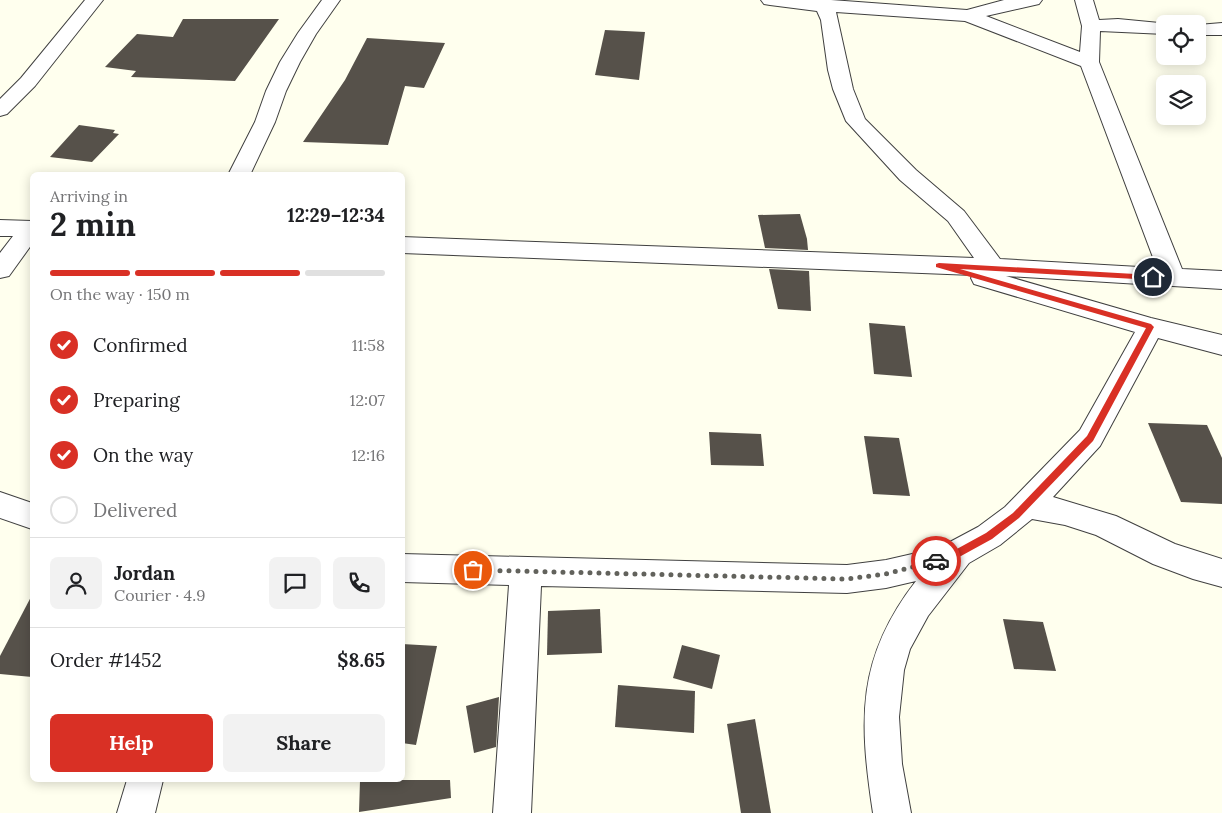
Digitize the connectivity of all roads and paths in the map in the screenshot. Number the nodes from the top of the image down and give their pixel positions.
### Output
1 (94, 0) edge
2 (331, 0) edge
3 (770, 0) edge
4 (1033, 0) edge
5 (1084, 0) edge
6 (823, 3) edge
7 (968, 16) junction
8 (1091, 26) junction
9 (1156, 27) edge
10 (1206, 30) edge
11 (1222, 30) edge
12 (1089, 62) junction
13 (0, 110) edge
14 (240, 172) edge
15 (0, 228) edge
16 (30, 229) edge
17 (30, 232) edge
18 (405, 245) edge
19 (939, 265) junction
20 (993, 267) junction
21 (0, 270) edge
22 (1173, 278) junction
23 (1222, 280) edge
24 (1151, 327) junction
25 (1222, 345) edge
26 (0, 505) edge
27 (1026, 505) junction
28 (30, 515) edge
29 (958, 553) junction
30 (405, 568) edge
31 (526, 571) junction
32 (1222, 573) edge
33 (144, 782) edge
34 (136, 813) edge
35 (512, 813) edge
36 (892, 813) edge

1 - 13 street
2 - 14 street
3 - 6 street
4 - 7 street
5 - 8 street
6 - 7 street
6 - 20 street
7 - 12 street
8 - 9 street
8 - 12 street
10 - 11 street
12 - 22 street
15 - 16 street
17 - 21 street
18 - 19 street
19 - 20 street
19 - 24 street
20 - 22 street
22 - 23 street
24 - 25 street
24 - 27 street
26 - 28 street
27 - 29 street
27 - 32 street
29 - 31 street
29 - 36 street
30 - 31 street
31 - 35 street
33 - 34 street

